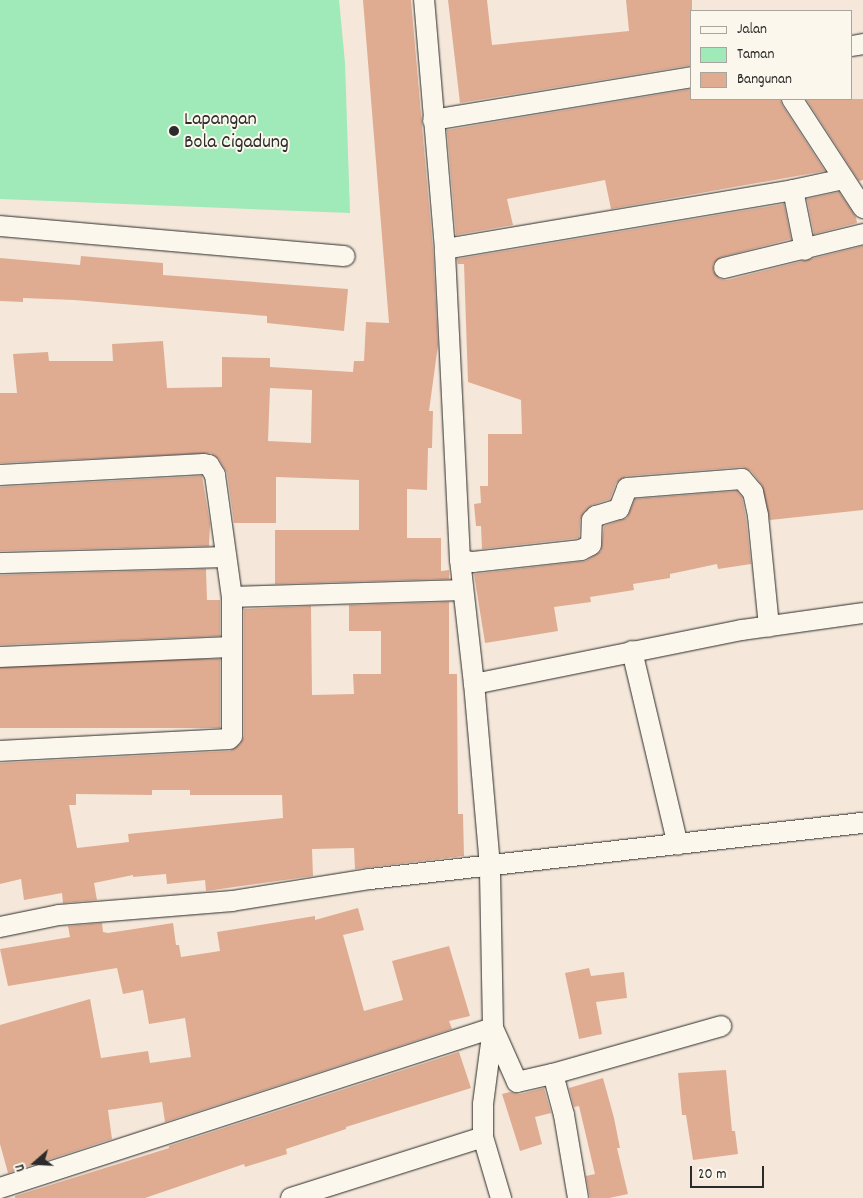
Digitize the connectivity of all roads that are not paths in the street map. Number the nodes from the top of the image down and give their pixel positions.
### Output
1 (424, 0) edge
2 (690, 77) edge
3 (793, 100) edge
4 (433, 120) junction
5 (844, 179) junction
6 (793, 190) junction
7 (863, 208) edge
8 (0, 226) edge
9 (863, 234) edge
10 (444, 248) junction
11 (804, 250) junction
12 (345, 256) dead end
13 (724, 268) dead end
14 (0, 475) edge
15 (226, 557) junction
16 (460, 560) junction
17 (0, 563) edge
18 (463, 590) junction
19 (232, 597) junction
20 (863, 613) edge
21 (769, 626) junction
22 (232, 646) junction
23 (632, 651) junction
24 (0, 656) edge
25 (474, 684) junction
26 (0, 751) edge
27 (863, 823) edge
28 (678, 845) junction
29 (490, 866) junction
30 (0, 927) edge
31 (721, 1026) dead end
32 (493, 1028) junction
33 (552, 1074) junction
34 (483, 1137) junction
35 (0, 1187) edge
36 (291, 1198) edge
37 (501, 1198) edge
38 (578, 1198) edge

1 - 4 street
2 - 4 street
3 - 5 street
4 - 10 street
5 - 6 street
5 - 7 street
6 - 10 street
6 - 11 street
8 - 12 street
9 - 11 street
10 - 16 street
11 - 13 street
14 - 15 street
15 - 17 street
15 - 19 street
16 - 18 street
16 - 21 street
18 - 19 street
18 - 25 street
19 - 22 street
20 - 21 street
21 - 23 street
22 - 24 street
22 - 26 street
23 - 25 street
23 - 28 street
25 - 29 street
27 - 28 street
28 - 29 street
29 - 30 street
29 - 32 street
31 - 33 street
32 - 33 street
32 - 34 street
32 - 35 street
33 - 38 street
34 - 36 street
34 - 37 street

